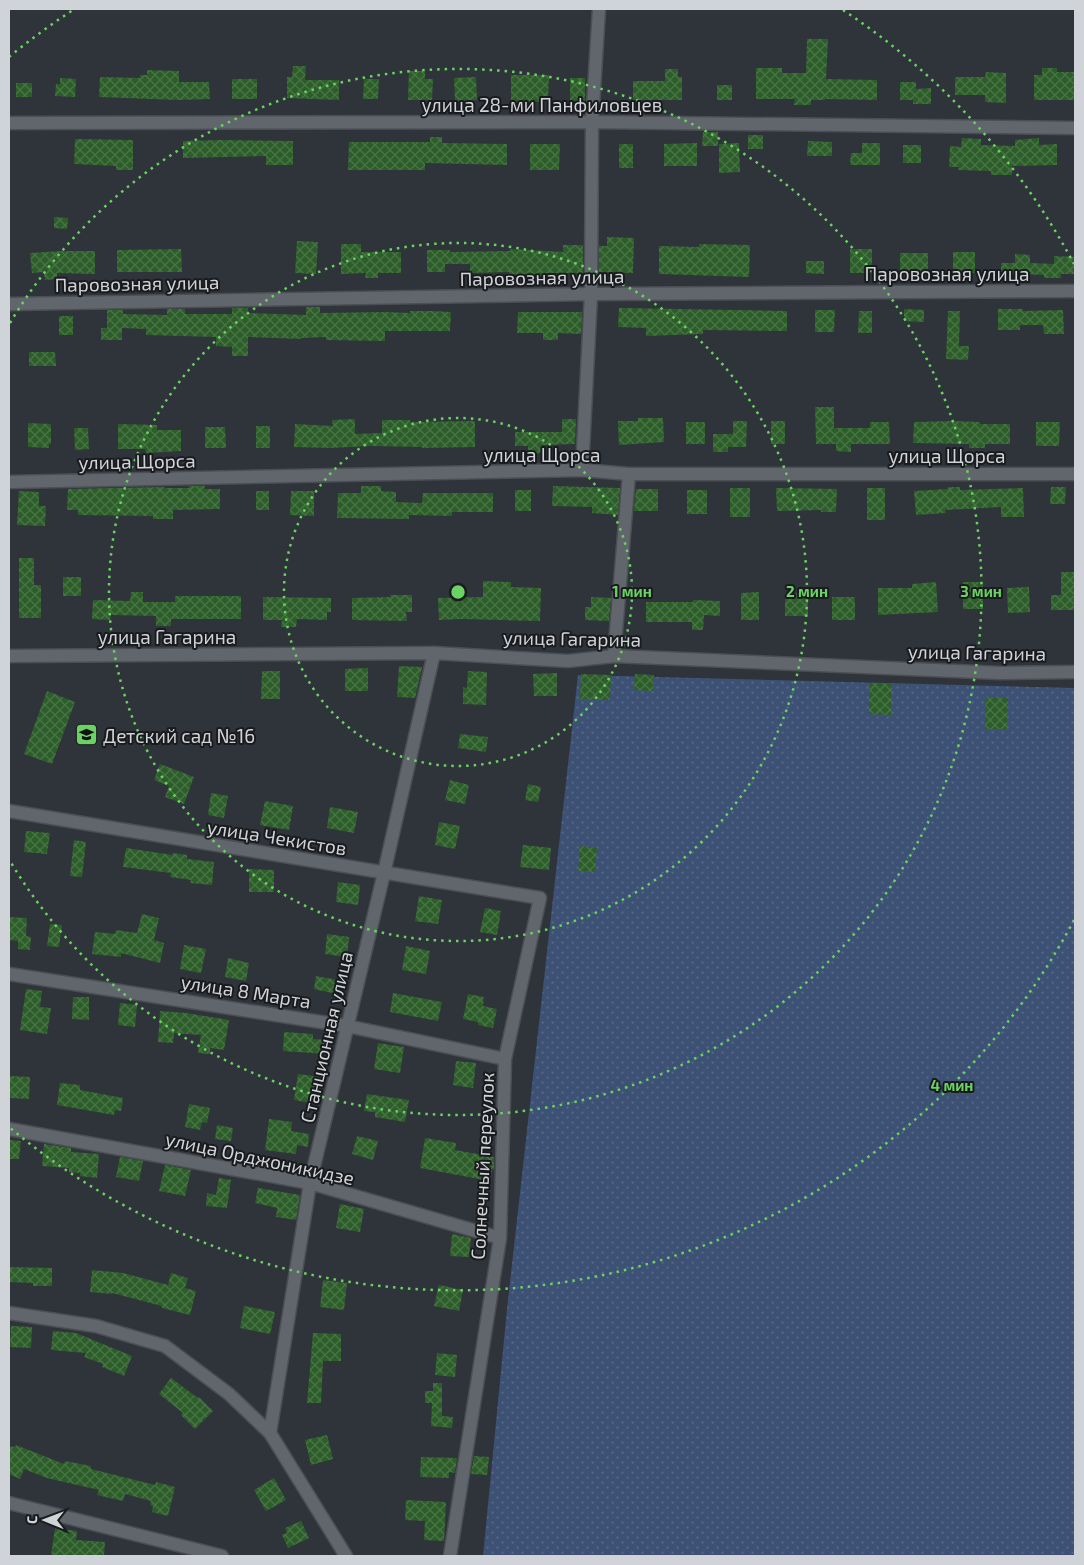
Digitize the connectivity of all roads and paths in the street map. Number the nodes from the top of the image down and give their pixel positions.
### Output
1 (599, 9) edge
2 (592, 122) junction
3 (9, 123) edge
4 (1075, 128) edge
5 (1075, 291) edge
6 (591, 294) junction
7 (9, 304) edge
8 (582, 470) junction
9 (629, 474) junction
10 (1075, 474) edge
11 (9, 482) edge
12 (434, 653) junction
13 (9, 656) edge
14 (614, 656) junction
15 (1075, 672) edge
16 (9, 811) edge
17 (384, 873) junction
18 (540, 898) joint
19 (9, 974) edge
20 (347, 1026) junction
21 (506, 1058) junction
22 (9, 1129) edge
23 (310, 1183) junction
24 (500, 1238) junction
25 (9, 1313) edge
26 (270, 1433) junction
27 (9, 1504) edge
28 (222, 1556) edge
29 (346, 1556) edge
30 (450, 1556) edge

1 - 2 street
2 - 3 street, улица 28-ми Панфиловцев
2 - 4 street, улица 28-ми Панфиловцев
2 - 6 street
5 - 6 street, Паровозная улица
6 - 7 street, Паровозная улица
6 - 8 street
8 - 9 street, улица Щорса
8 - 11 street, улица Щорса
9 - 10 street, улица Щорса
9 - 14 street
12 - 13 street, улица Гагарина
12 - 14 street, улица Гагарина
12 - 17 street, Станционная улица
14 - 15 street, улица Гагарина
16 - 17 street, улица Чекистов
17 - 18 street, улица Чекистов
17 - 20 street, Станционная улица
18 - 21 street, Солнечный переулок
19 - 20 street, улица 8 Марта
20 - 21 street, улица 8 Марта
20 - 23 street, Станционная улица
21 - 24 street, Солнечный переулок
22 - 23 street, улица Орджоникидзе
23 - 24 street, улица Орджоникидзе
23 - 26 street, Станционная улица
24 - 30 street, Солнечный переулок
25 - 26 street
26 - 29 street
27 - 28 street

